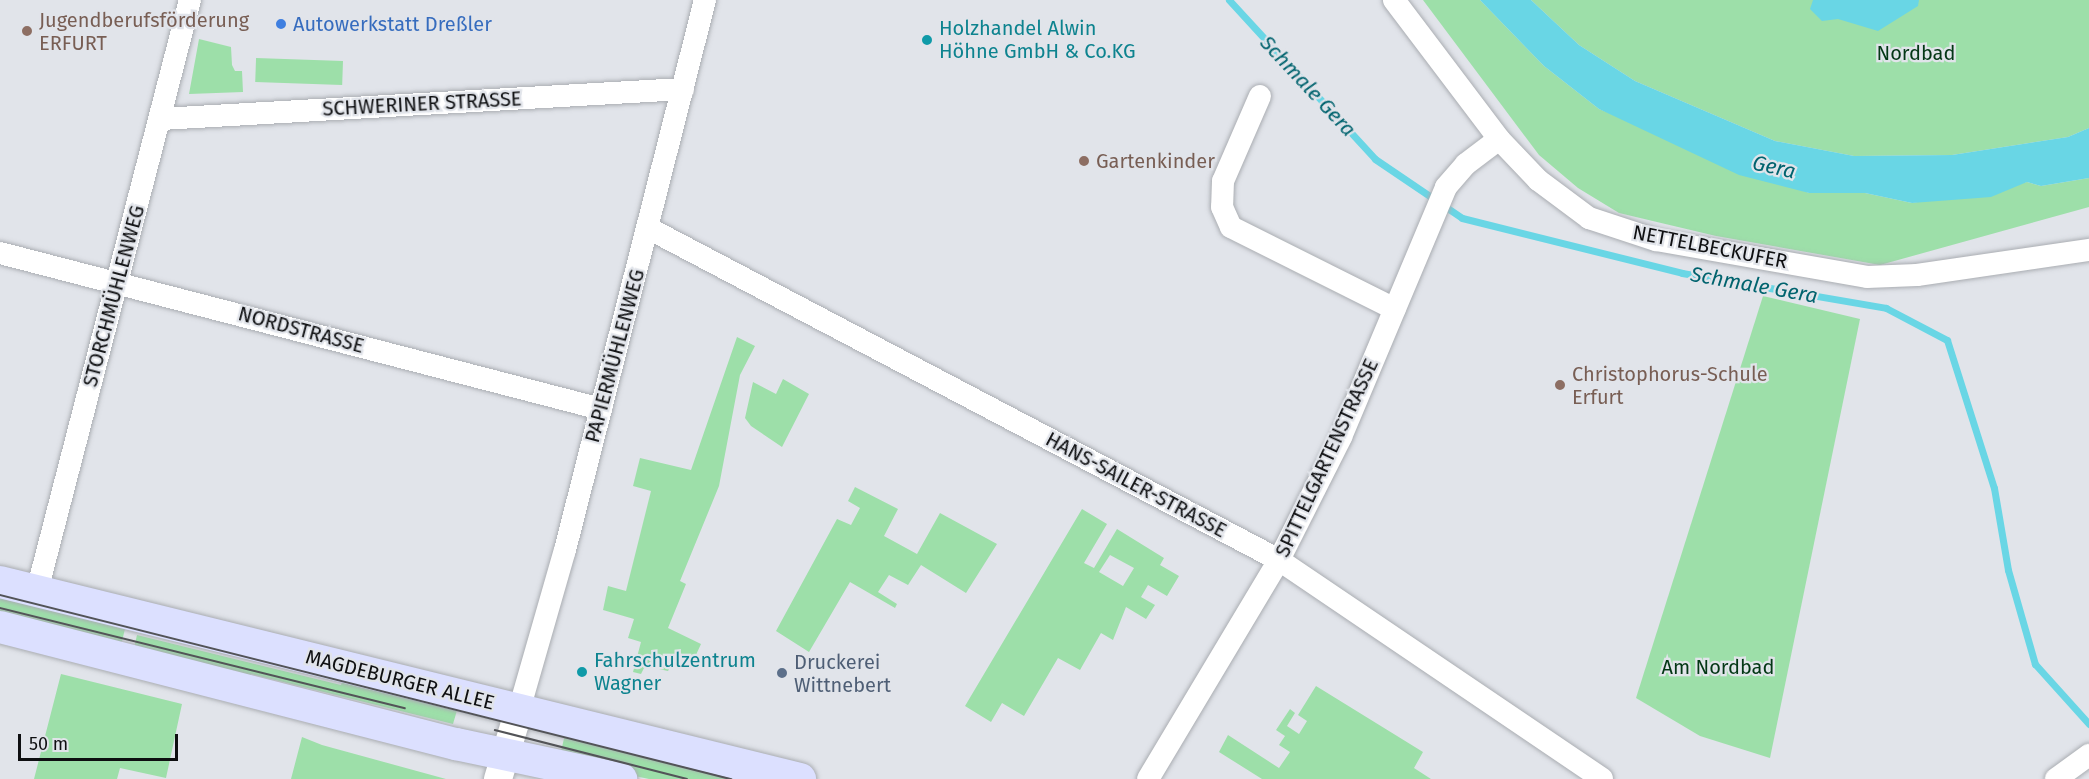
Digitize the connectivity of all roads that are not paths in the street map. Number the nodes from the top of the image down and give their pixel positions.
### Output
1 (190, 0) edge
2 (705, 0) edge
3 (1395, 0) edge
4 (683, 90) junction
5 (1260, 96) dead end
6 (161, 119) junction
7 (1499, 139) junction
8 (648, 228) junction
9 (2089, 250) edge
10 (0, 253) edge
11 (116, 281) junction
12 (1395, 309) junction
13 (601, 409) junction
14 (1279, 560) junction
15 (0, 582) edge
16 (37, 591) junction
17 (0, 627) edge
18 (519, 710) junction
19 (2089, 755) edge
20 (501, 766) edge
21 (621, 779) edge
22 (800, 779) edge
23 (1148, 779) edge
24 (1602, 779) edge
25 (2056, 779) edge

1 - 6 street, STORCHMÜHLENWEG
2 - 4 street, PAPIERMÜHLENWEG
3 - 7 street, NETTELBECKUFER
4 - 6 street, SCHWERINER STRASSE
4 - 8 street, PAPIERMÜHLENWEG
5 - 12 street
6 - 11 street, STORCHMÜHLENWEG
7 - 9 street, NETTELBECKUFER
7 - 12 street, SPITTELGARTENSTRASSE
8 - 13 street, PAPIERMÜHLENWEG
8 - 14 street, HANS-SAILER-STRASSE
10 - 11 street, NORDSTRASSE
11 - 13 street, NORDSTRASSE
11 - 16 street, STORCHMÜHLENWEG
12 - 14 street, SPITTELGARTENSTRASSE
13 - 18 street, PAPIERMÜHLENWEG
14 - 23 street, SPITTELGARTENSTRASSE
14 - 24 street, HANS-SAILER-STRASSE
15 - 16 main road, MAGDEBURGER ALLEE
16 - 18 main road, MAGDEBURGER ALLEE
17 - 20 main road
18 - 20 street
18 - 22 main road, MAGDEBURGER ALLEE
19 - 25 street
20 - 21 main road

